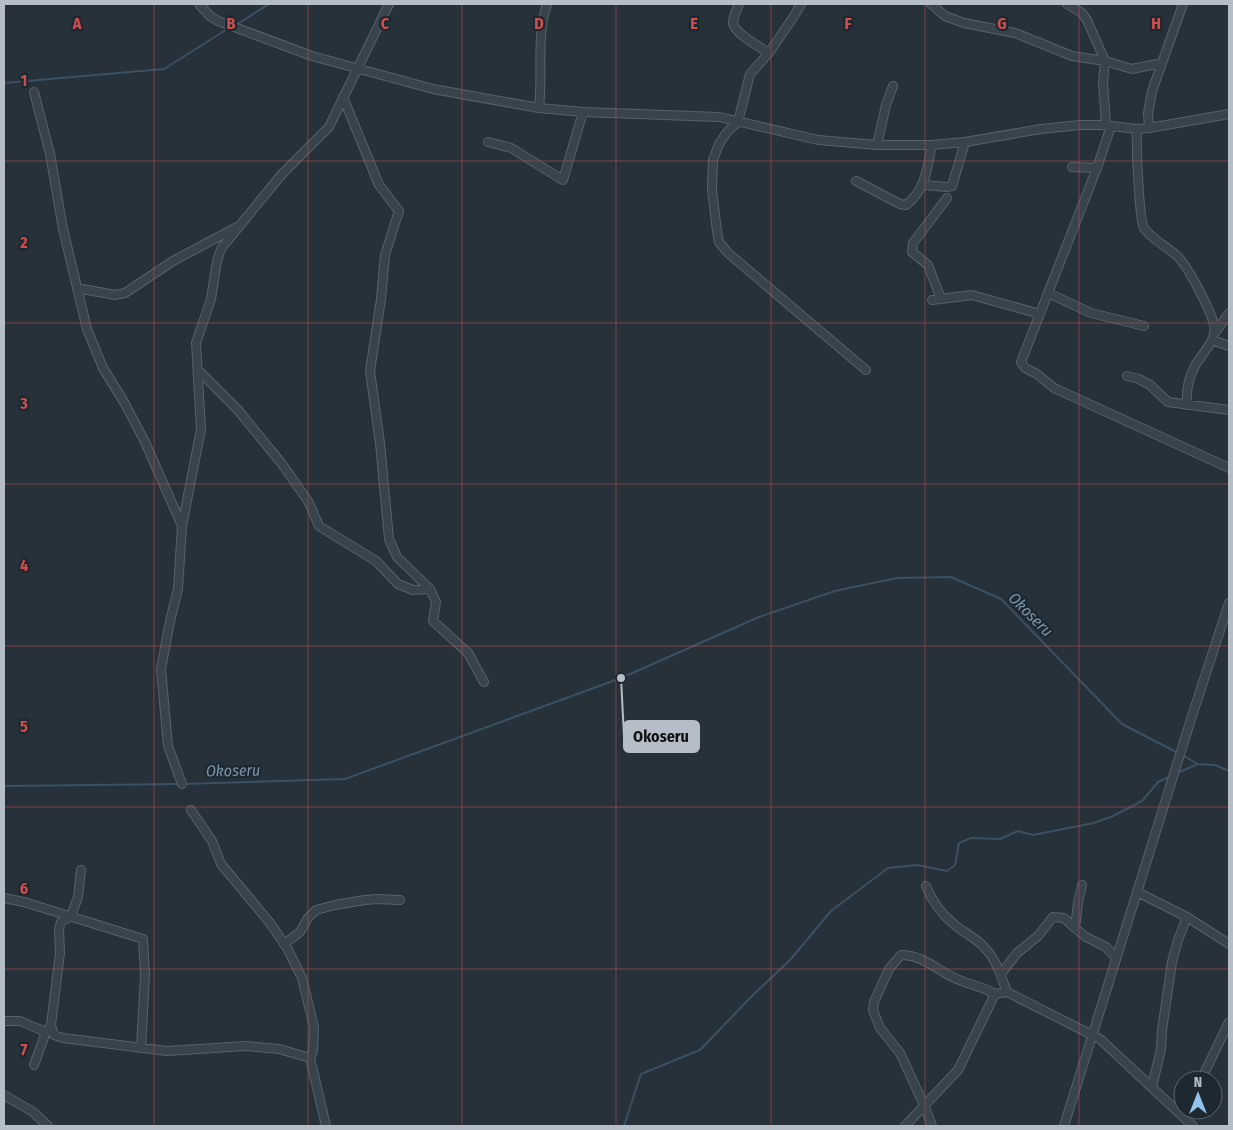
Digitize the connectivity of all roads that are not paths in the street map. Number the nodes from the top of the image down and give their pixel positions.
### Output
1 (199, 4) edge
2 (389, 4) edge
3 (546, 4) edge
4 (739, 4) edge
5 (801, 4) edge
6 (931, 4) edge
7 (1067, 4) edge
8 (1183, 4) edge
9 (769, 53) junction
10 (1105, 61) junction
11 (1162, 62) junction
12 (358, 68) junction
13 (893, 86) dead end
14 (34, 92) dead end
15 (343, 96) junction
16 (539, 108) junction
17 (583, 112) junction
18 (1229, 114) edge
19 (738, 122) junction
20 (1109, 126) junction
21 (1149, 128) junction
22 (1137, 129) junction
23 (488, 142) dead end
24 (965, 142) junction
25 (877, 145) junction
26 (932, 145) junction
27 (1072, 167) dead end
28 (1097, 168) junction
29 (856, 181) dead end
30 (923, 185) junction
31 (947, 198) dead end
32 (242, 225) junction
33 (77, 288) junction
34 (1048, 293) junction
35 (1229, 313) edge
36 (1040, 314) junction
37 (1144, 326) dead end
38 (1213, 337) junction
39 (1229, 346) edge
40 (198, 370) junction
41 (866, 370) dead end
42 (1128, 376) dead end
43 (1187, 405) junction
44 (1229, 410) edge
45 (1229, 468) edge
46 (182, 526) junction
47 (430, 589) junction
48 (1229, 603) edge
49 (484, 682) dead end
50 (182, 784) dead end
51 (191, 810) dead end
52 (81, 870) dead end
53 (1082, 885) dead end
54 (926, 886) dead end
55 (1137, 892) junction
56 (4, 898) edge
57 (400, 900) dead end
58 (71, 916) junction
59 (1187, 917) junction
60 (1075, 928) junction
61 (284, 944) junction
62 (1229, 944) edge
63 (1116, 958) junction
64 (1001, 974) junction
65 (1007, 992) junction
66 (995, 994) junction
67 (4, 1021) edge
68 (1229, 1022) edge
69 (51, 1025) junction
70 (46, 1032) junction
71 (1092, 1035) junction
72 (141, 1048) junction
73 (310, 1058) junction
74 (34, 1065) dead end
75 (1206, 1070) edge
76 (1152, 1088) junction
77 (4, 1095) edge
78 (924, 1105) junction
79 (1190, 1124) edge
80 (48, 1126) edge
81 (326, 1126) edge
82 (905, 1126) edge
83 (932, 1126) edge
84 (1064, 1126) edge

1 - 12 street
2 - 12 street
3 - 16 street
4 - 9 street
5 - 9 street
6 - 10 street
7 - 10 street
8 - 11 street
9 - 19 street
10 - 11 street
10 - 20 street
11 - 21 street
12 - 15 street
12 - 16 street
13 - 25 street
14 - 33 street
15 - 32 street
15 - 47 street
16 - 17 street
17 - 19 street
17 - 23 street
18 - 21 street
19 - 25 street
19 - 41 street
20 - 22 street
20 - 24 street
20 - 28 street
21 - 22 street
22 - 38 street
24 - 26 street
24 - 30 street
25 - 26 street
26 - 30 street
27 - 28 street
28 - 34 street
29 - 30 street
31 - 36 street
32 - 33 street
32 - 40 street
33 - 46 street
34 - 36 street
34 - 37 street
35 - 38 street
36 - 45 street
38 - 39 street
38 - 43 street
40 - 46 street
40 - 47 street
42 - 43 street
43 - 44 street
46 - 50 street
47 - 49 street
48 - 55 street
51 - 61 street
52 - 58 street
53 - 60 street
54 - 64 street
55 - 59 street
55 - 63 street
56 - 58 street
57 - 61 street
58 - 69 street
58 - 72 street
59 - 62 street
59 - 76 street
60 - 63 street
60 - 64 street
61 - 73 street
63 - 71 street
64 - 65 street
65 - 66 street
65 - 71 street
66 - 78 street
66 - 78 street
67 - 70 street
68 - 75 street
69 - 70 street
69 - 72 street
70 - 74 street
71 - 76 street
71 - 84 street
72 - 73 street
73 - 81 street
76 - 79 street
77 - 80 street
78 - 82 street
78 - 83 street

